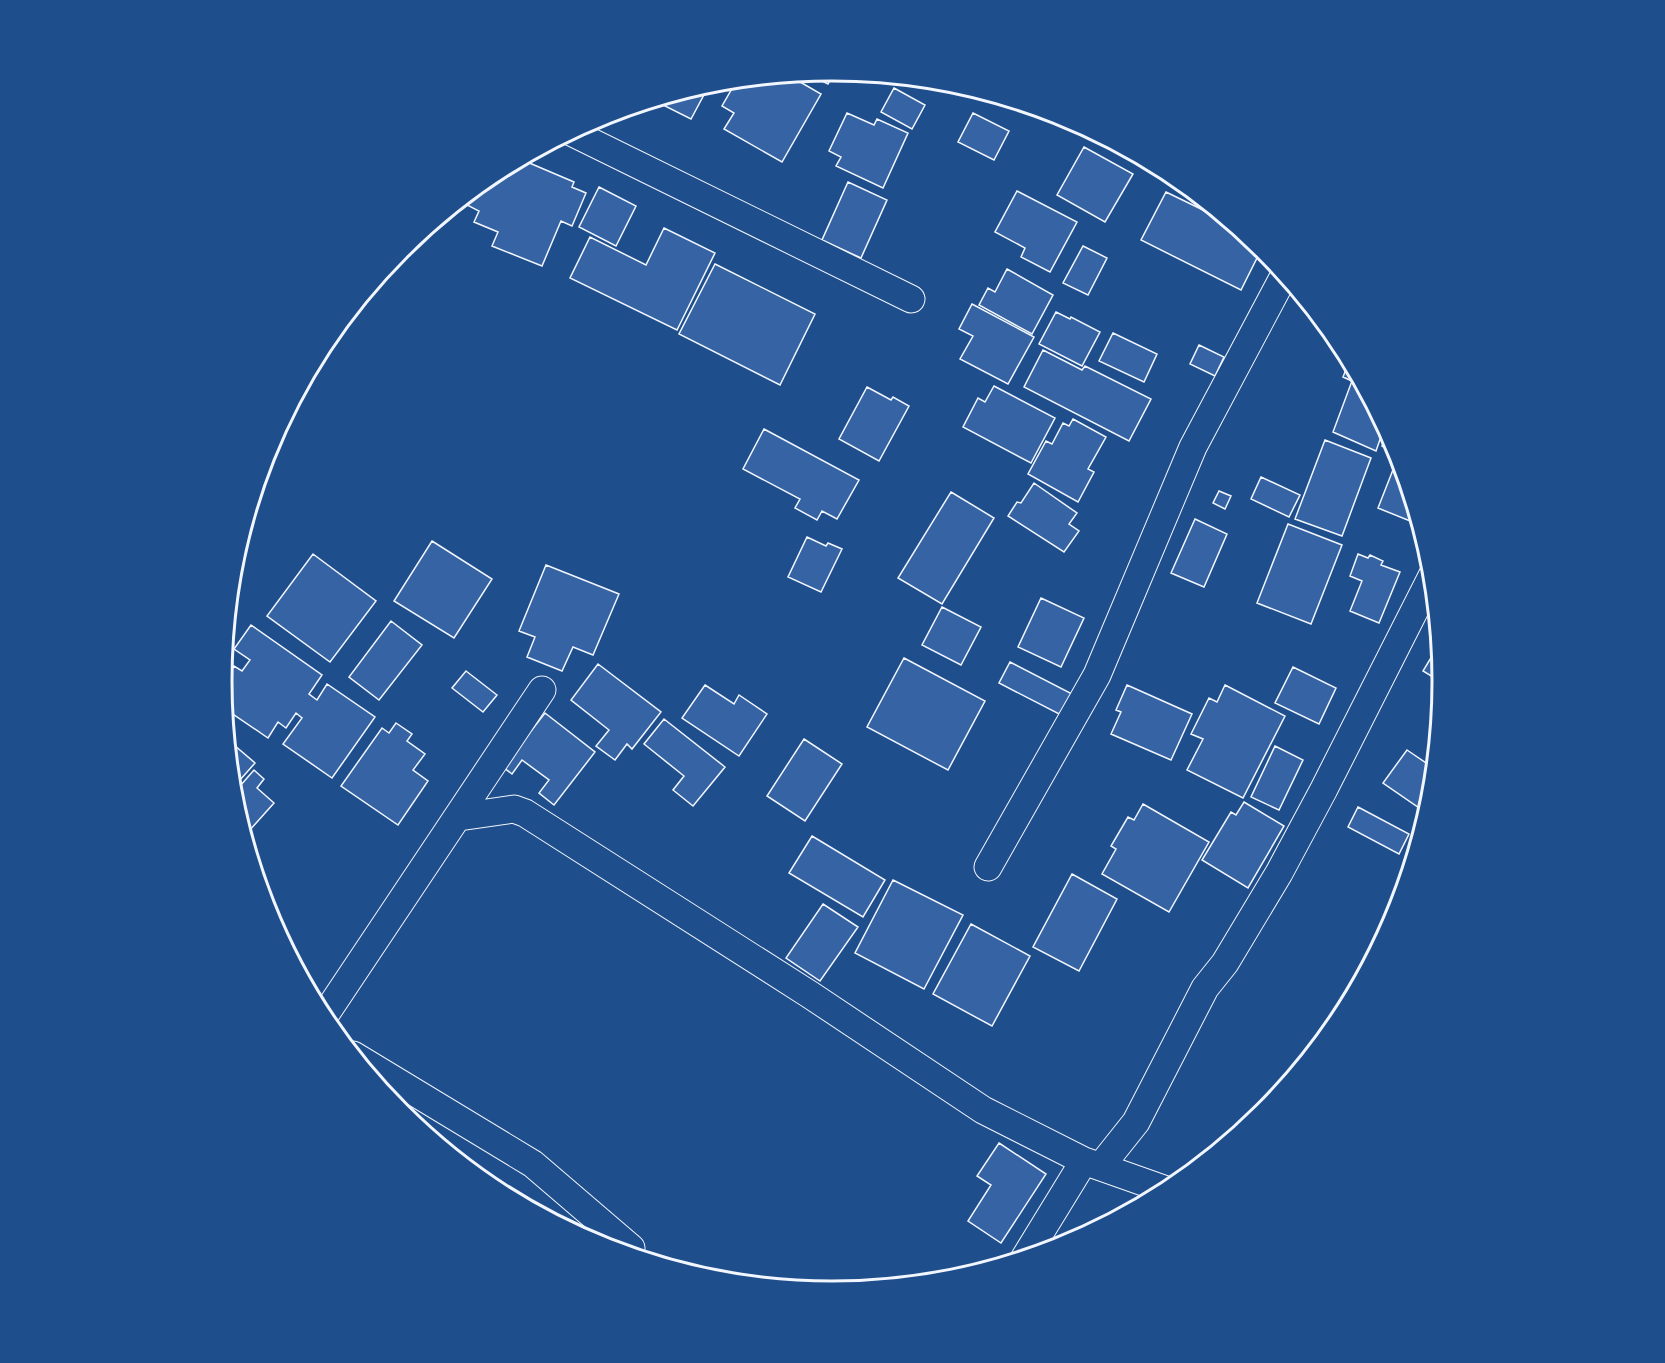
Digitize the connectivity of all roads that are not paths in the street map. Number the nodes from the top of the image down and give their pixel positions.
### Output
1 (581, 137) edge
2 (1281, 282) edge
3 (911, 298) dead end
4 (1425, 589) edge
5 (542, 690) dead end
6 (459, 817) junction
7 (988, 867) dead end
8 (329, 1009) edge
9 (373, 1068) edge
10 (1092, 1164) junction
11 (1157, 1187) edge
12 (629, 1246) edge
13 (1032, 1248) edge

1 - 3 street
2 - 7 street
4 - 10 street
5 - 6 street
6 - 8 street
6 - 10 street
9 - 12 street
10 - 11 street
10 - 13 street

